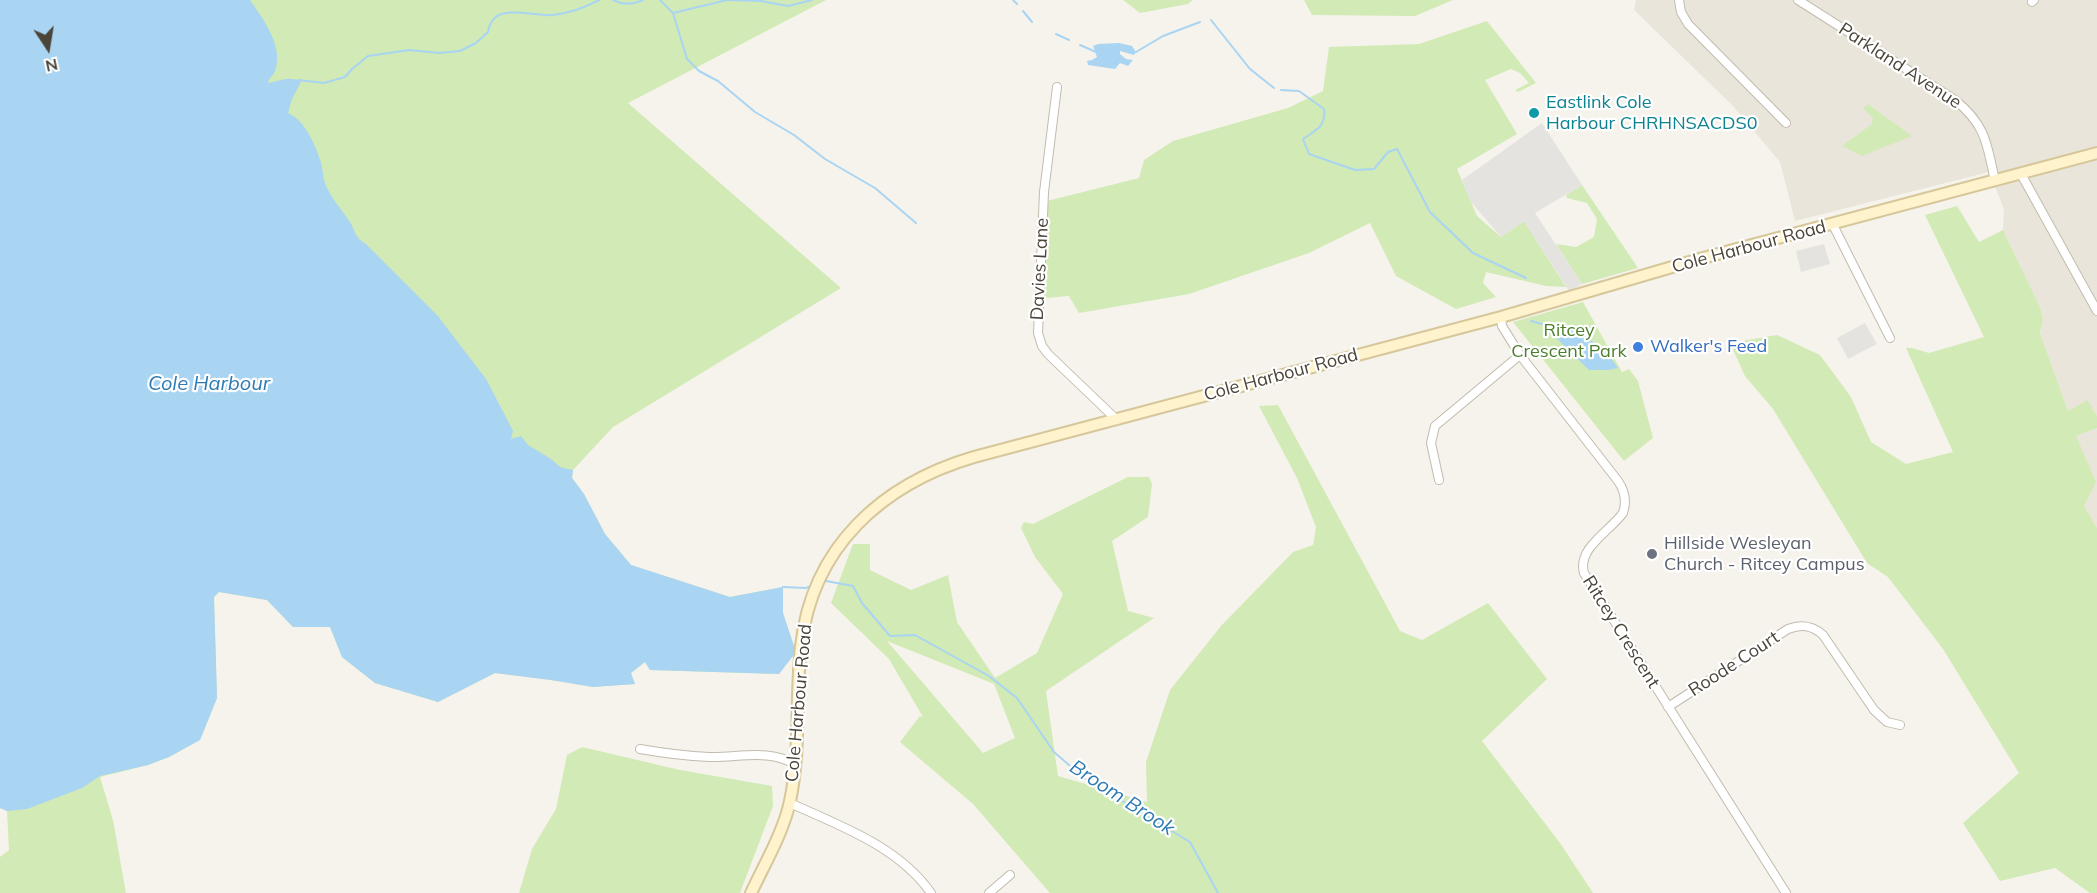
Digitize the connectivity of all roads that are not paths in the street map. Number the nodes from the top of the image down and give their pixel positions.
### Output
1 (1679, 0) edge
2 (1798, 0) edge
3 (1058, 87) dead end
4 (1786, 123) dead end
5 (2097, 153) edge
6 (2021, 174) junction
7 (1995, 181) junction
8 (1833, 225) junction
9 (2097, 311) edge
10 (1501, 317) junction
11 (1890, 338) dead end
12 (1520, 355) junction
13 (1118, 420) junction
14 (1439, 480) dead end
15 (1668, 707) junction
16 (1900, 725) dead end
17 (640, 750) dead end
18 (796, 765) junction
19 (790, 803) junction
20 (1010, 875) dead end
21 (751, 893) edge
22 (931, 893) edge
23 (988, 893) edge
24 (1786, 893) edge

1 - 4 street
2 - 7 street, Parkland Avenue
3 - 13 street, Davies Lane
5 - 6 main road, Cole Harbour Road
6 - 7 main road, Cole Harbour Road
6 - 9 street
7 - 8 main road, Cole Harbour Road
8 - 10 main road, Cole Harbour Road
8 - 11 street
10 - 12 street, Ritcey Crescent
10 - 13 main road, Cole Harbour Road
12 - 14 street
12 - 15 street, Ritcey Crescent
13 - 18 main road, Cole Harbour Road
15 - 16 street, Roode Court
15 - 24 street, Ritcey Crescent
17 - 18 street
18 - 19 main road, Cole Harbour Road
19 - 21 main road, Cole Harbour Road
19 - 22 street
20 - 23 street

